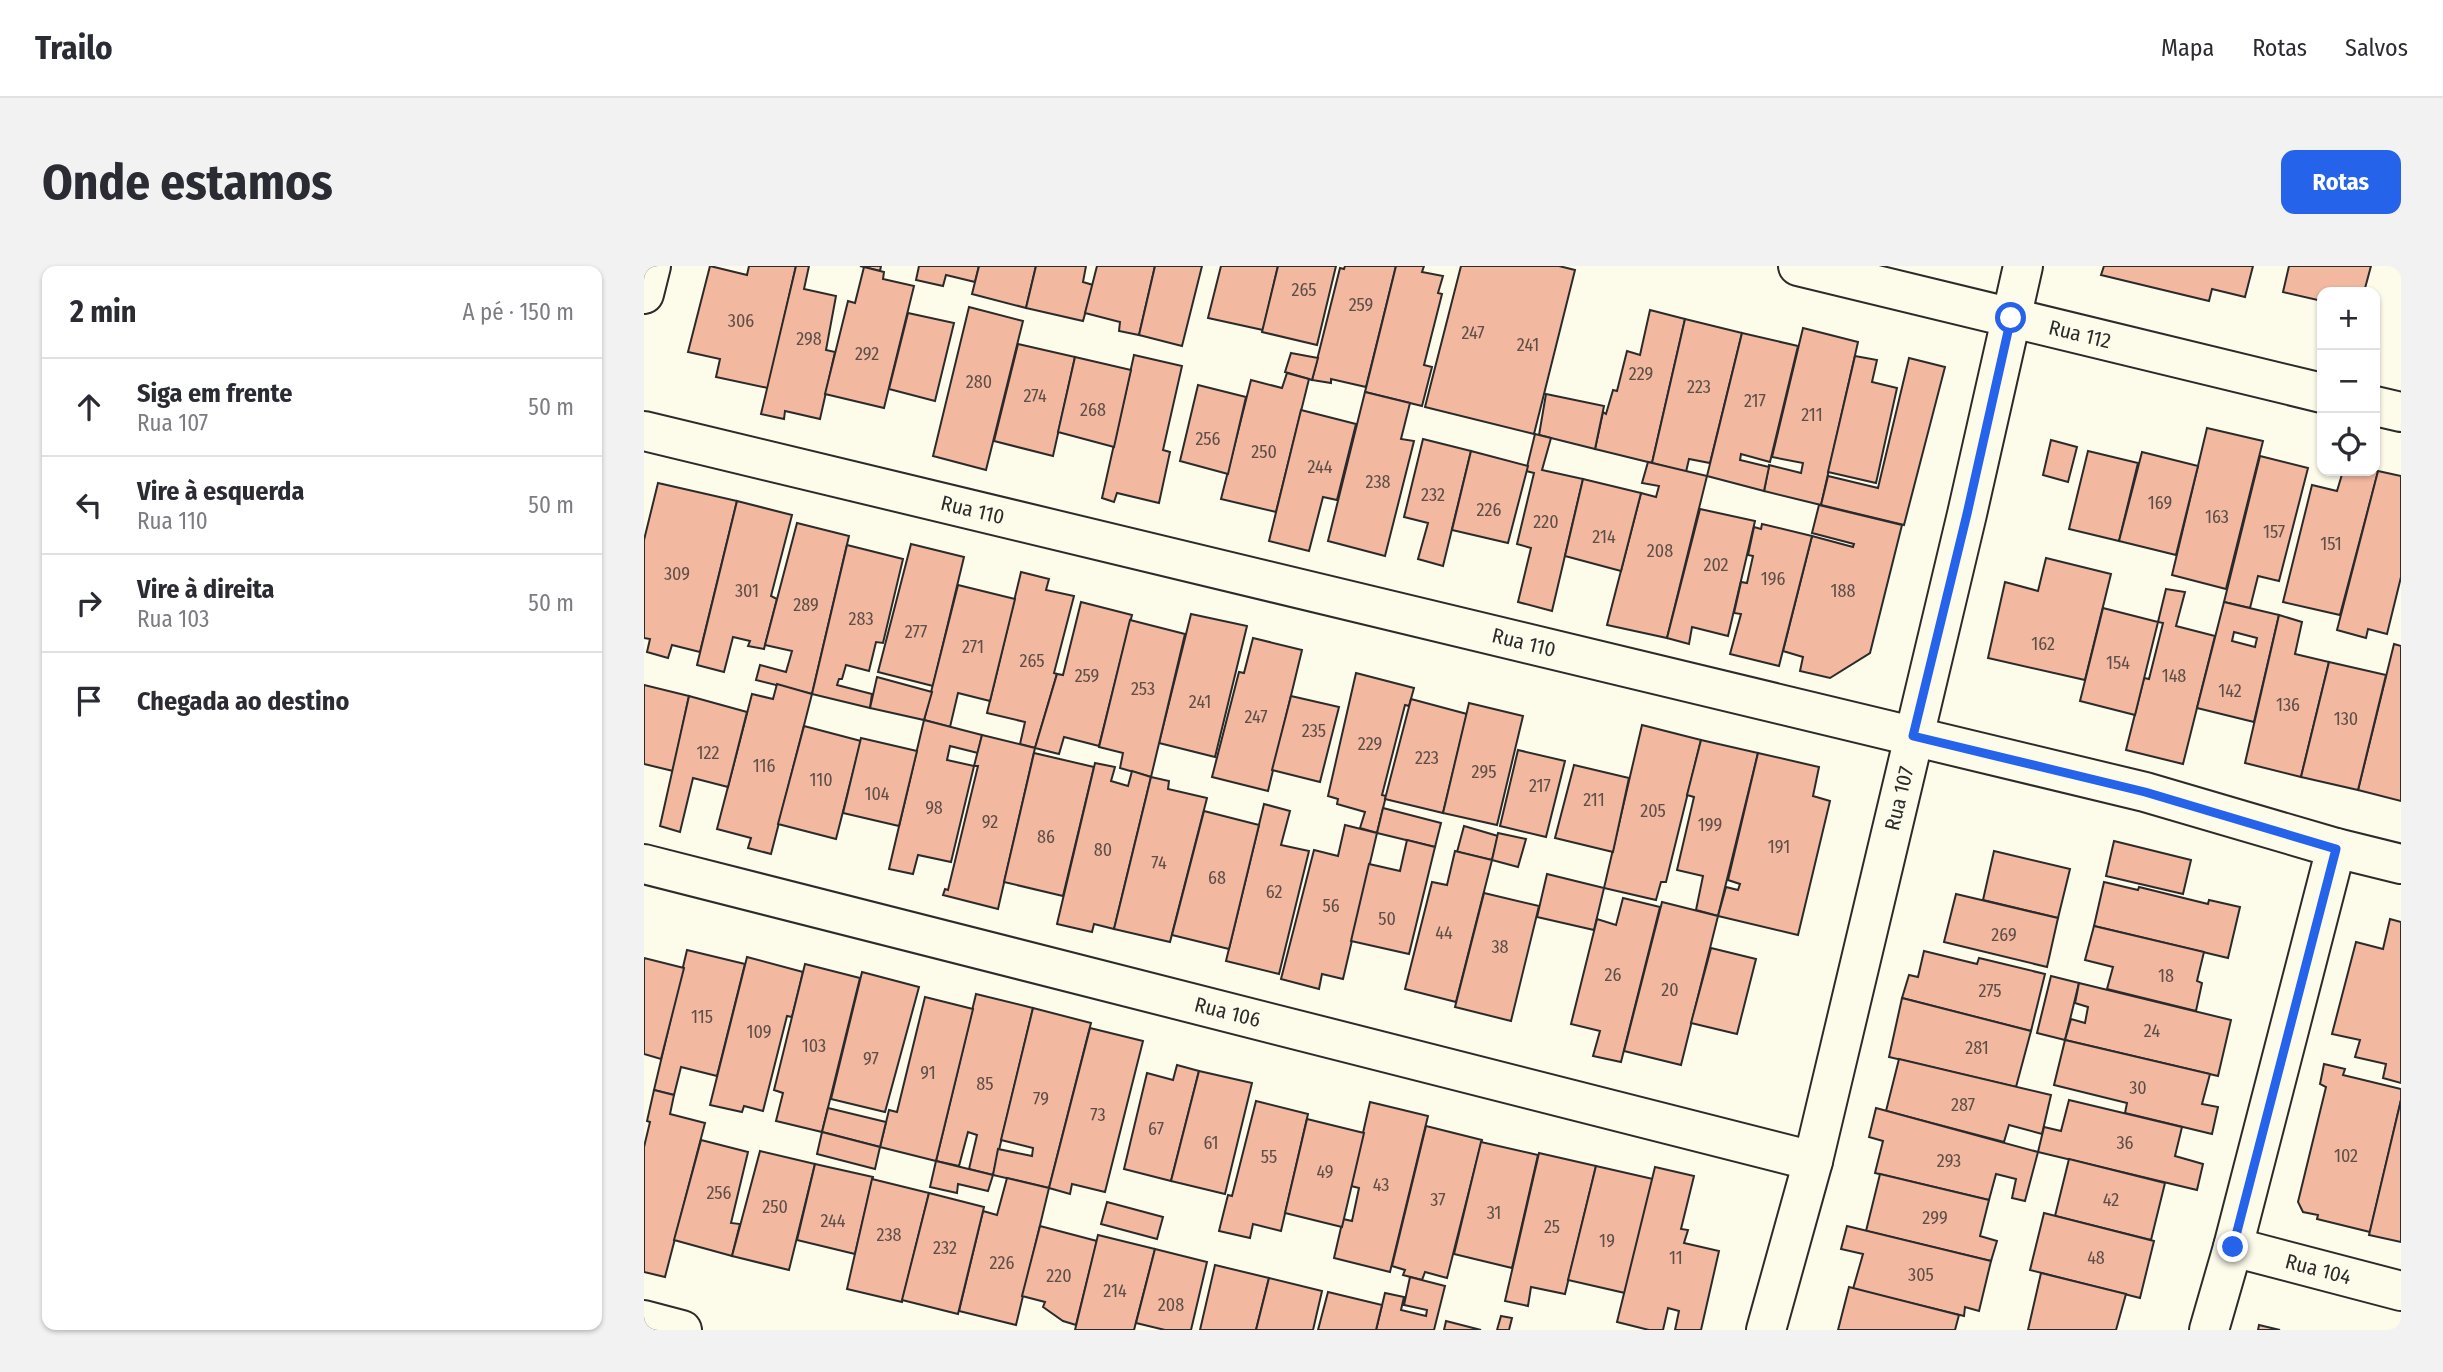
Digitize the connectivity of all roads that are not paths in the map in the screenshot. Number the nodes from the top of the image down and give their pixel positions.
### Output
1 (651, 266) edge
2 (1798, 266) edge
3 (2023, 266) edge
4 (644, 294) edge
5 (2011, 318) junction
6 (2317, 392) edge
7 (2380, 407) edge
8 (2401, 412) edge
9 (644, 431) edge
10 (1913, 736) junction
11 (2336, 849) junction
12 (644, 864) edge
13 (2401, 864) edge
14 (1813, 1161) junction
15 (2233, 1247) junction
16 (2401, 1291) edge
17 (644, 1320) edge
18 (681, 1330) edge
19 (1766, 1330) edge
20 (2209, 1330) edge

1 - 4 street
2 - 5 street, Rua 112
3 - 5 street, Rua 107
5 - 6 street, Rua 112
5 - 10 street, Rua 107
7 - 8 street
9 - 10 street, Rua 110
10 - 11 street, Rua 110
10 - 14 street, Rua 107
11 - 13 street, Rua 110
11 - 15 street
12 - 14 street, Rua 106
14 - 19 street, Rua 107
15 - 16 street, Rua 104
15 - 20 street
17 - 18 street

